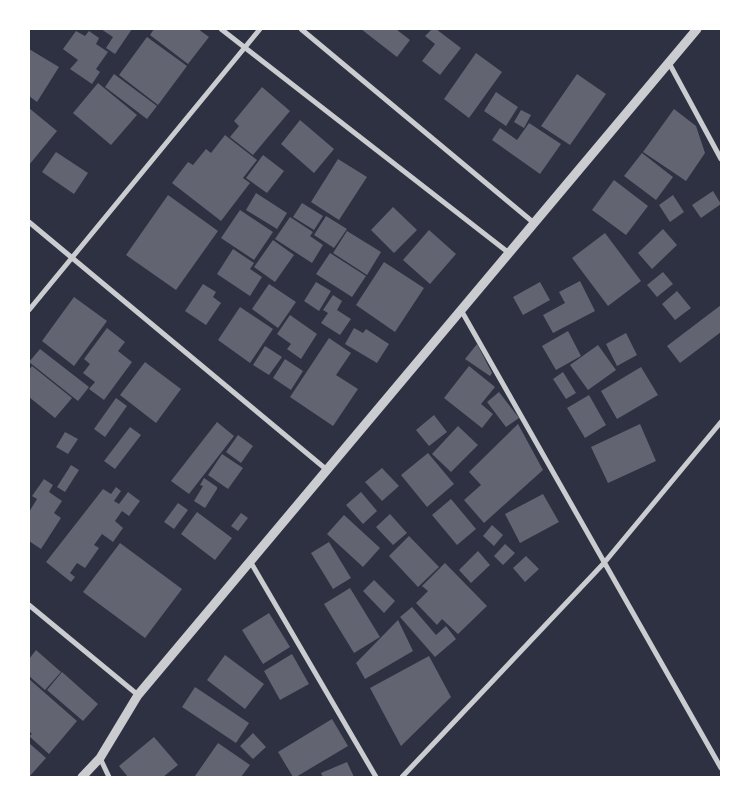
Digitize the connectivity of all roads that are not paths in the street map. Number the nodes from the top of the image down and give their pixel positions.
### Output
1 (221, 29) edge
2 (260, 29) edge
3 (301, 29) edge
4 (697, 29) edge
5 (244, 48) junction
6 (669, 63) junction
7 (721, 159) edge
8 (29, 222) edge
9 (534, 223) junction
10 (509, 253) junction
11 (73, 258) junction
12 (29, 310) edge
13 (461, 310) junction
14 (721, 422) edge
15 (327, 470) junction
16 (250, 561) junction
17 (604, 563) junction
18 (29, 605) edge
19 (138, 695) junction
20 (100, 758) junction
21 (721, 768) edge
22 (82, 777) edge
23 (109, 777) edge
24 (376, 777) edge
25 (402, 777) edge

1 - 5 street
2 - 5 street
3 - 9 street
4 - 6 street
5 - 10 street
5 - 11 street
6 - 7 street
6 - 9 street
8 - 11 street
9 - 10 street
10 - 13 street
11 - 12 street
11 - 15 street
13 - 15 street
13 - 17 street
14 - 17 street
15 - 16 street
16 - 19 street
16 - 24 street
17 - 21 street
17 - 25 street
18 - 19 street
19 - 20 street
20 - 22 street
20 - 23 street

